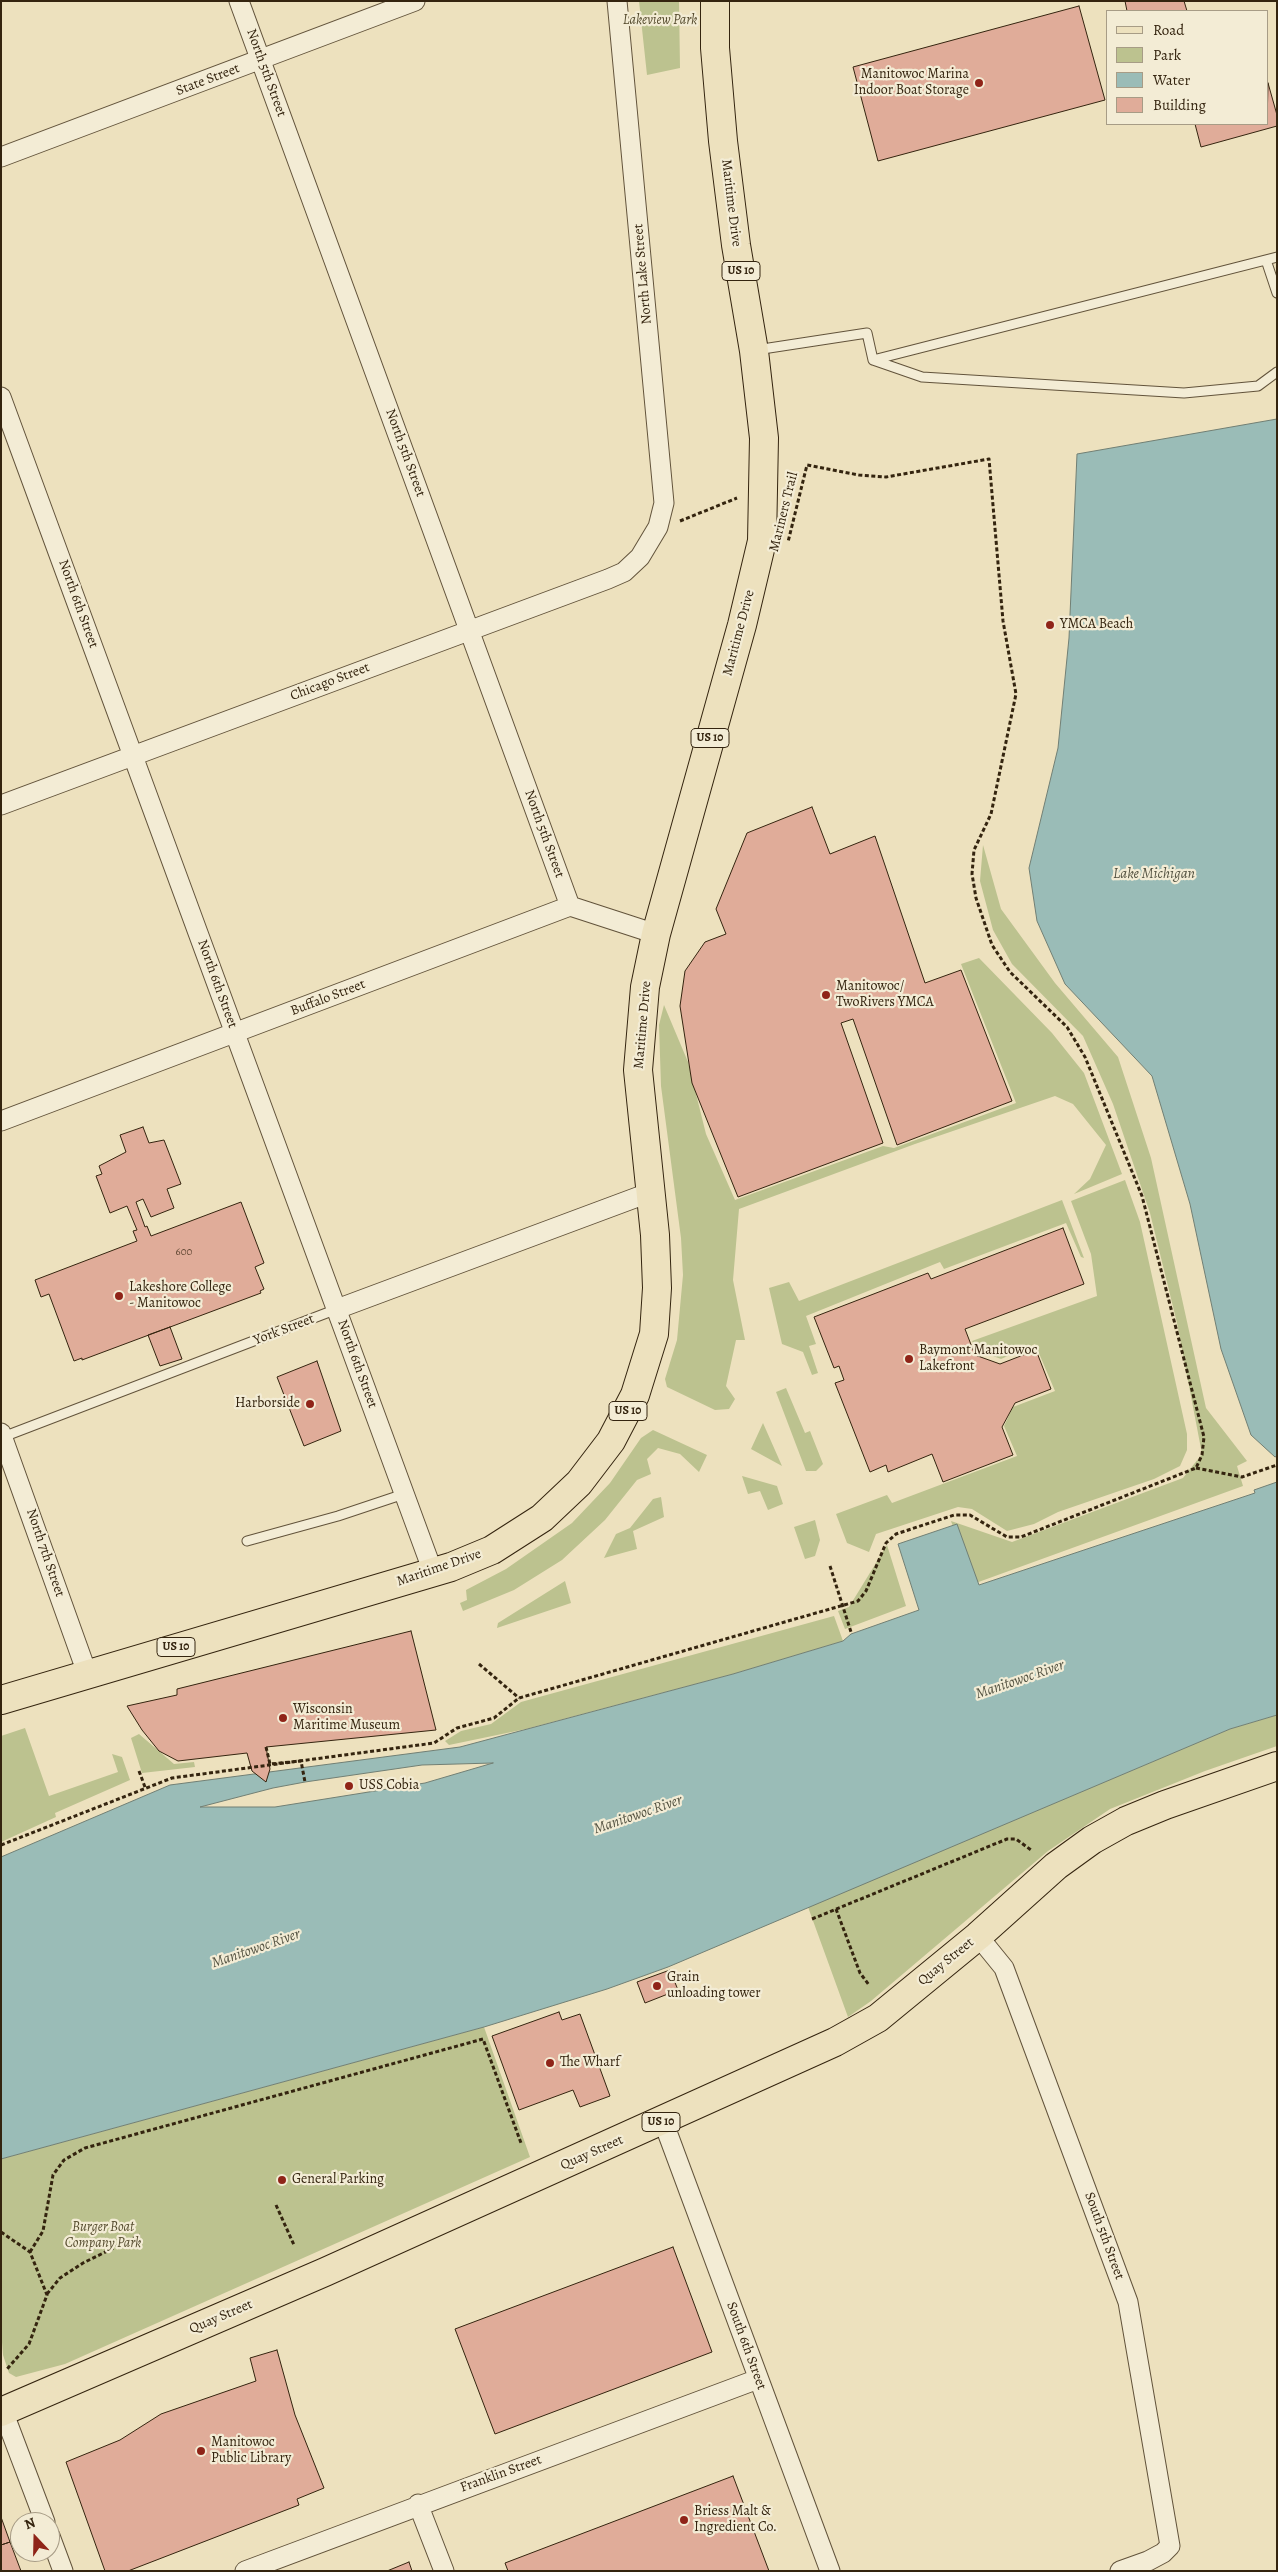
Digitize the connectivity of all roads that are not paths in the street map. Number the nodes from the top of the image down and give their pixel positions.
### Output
1 (239, 1) edge
2 (415, 1) edge
3 (617, 1) edge
4 (715, 1) edge
5 (261, 60) junction
6 (1, 158) edge
7 (1277, 257) edge
8 (1266, 260) junction
9 (1277, 293) edge
10 (754, 350) junction
11 (873, 360) junction
12 (1277, 372) edge
13 (1, 397) edge
14 (650, 544) joint
15 (470, 630) junction
16 (134, 756) junction
17 (1, 805) edge
18 (570, 906) junction
19 (656, 934) junction
20 (235, 1033) junction
21 (1, 1121) edge
22 (650, 1192) junction
23 (337, 1309) junction
24 (2, 1436) edge
25 (404, 1494) junction
26 (247, 1541) dead end
27 (434, 1572) junction
28 (87, 1673) junction
29 (1, 1700) edge
30 (1277, 1766) edge
31 (978, 1936) junction
32 (664, 2121) junction
33 (758, 2379) junction
34 (2, 2410) edge
35 (418, 2504) junction
36 (41, 2512) edge
37 (245, 2571) edge
38 (444, 2571) edge
39 (830, 2571) edge
40 (1120, 2571) edge

1 - 5 street, North 5th Street
2 - 5 street, State Street
3 - 14 street, North Lake Street
4 - 10 main road, Maritime Drive / US 10
5 - 6 street, State Street
5 - 15 street, North 5th Street
7 - 8 lane
8 - 9 lane
8 - 11 lane
10 - 11 lane
10 - 19 main road, Maritime Drive / US 10
11 - 12 lane
13 - 16 street, North 6th Street
14 - 15 street, Chicago Street
15 - 16 street, Chicago Street
15 - 18 street, North 5th Street
16 - 17 street, Chicago Street
16 - 20 street, North 6th Street
18 - 19 street
18 - 20 street, Buffalo Street
19 - 22 main road, Maritime Drive / US 10
20 - 21 street, Buffalo Street
20 - 23 street, North 6th Street
22 - 23 street, York Street
22 - 27 main road, Maritime Drive / US 10
23 - 24 lane, York Street
23 - 25 street, North 6th Street
24 - 28 street, North 7th Street
25 - 26 lane
25 - 27 street, North 6th Street
27 - 28 main road, Maritime Drive / US 10
28 - 29 main road, Maritime Drive / US 10
30 - 31 main road, Quay Street / US 10
31 - 32 main road, Quay Street / US 10
31 - 40 street, South 5th Street
32 - 33 street, South 6th Street
32 - 34 main road, Quay Street / US 10
33 - 35 street, Franklin Street
33 - 39 street, South 6th Street
34 - 36 street
35 - 37 street, Franklin Street
35 - 38 street

